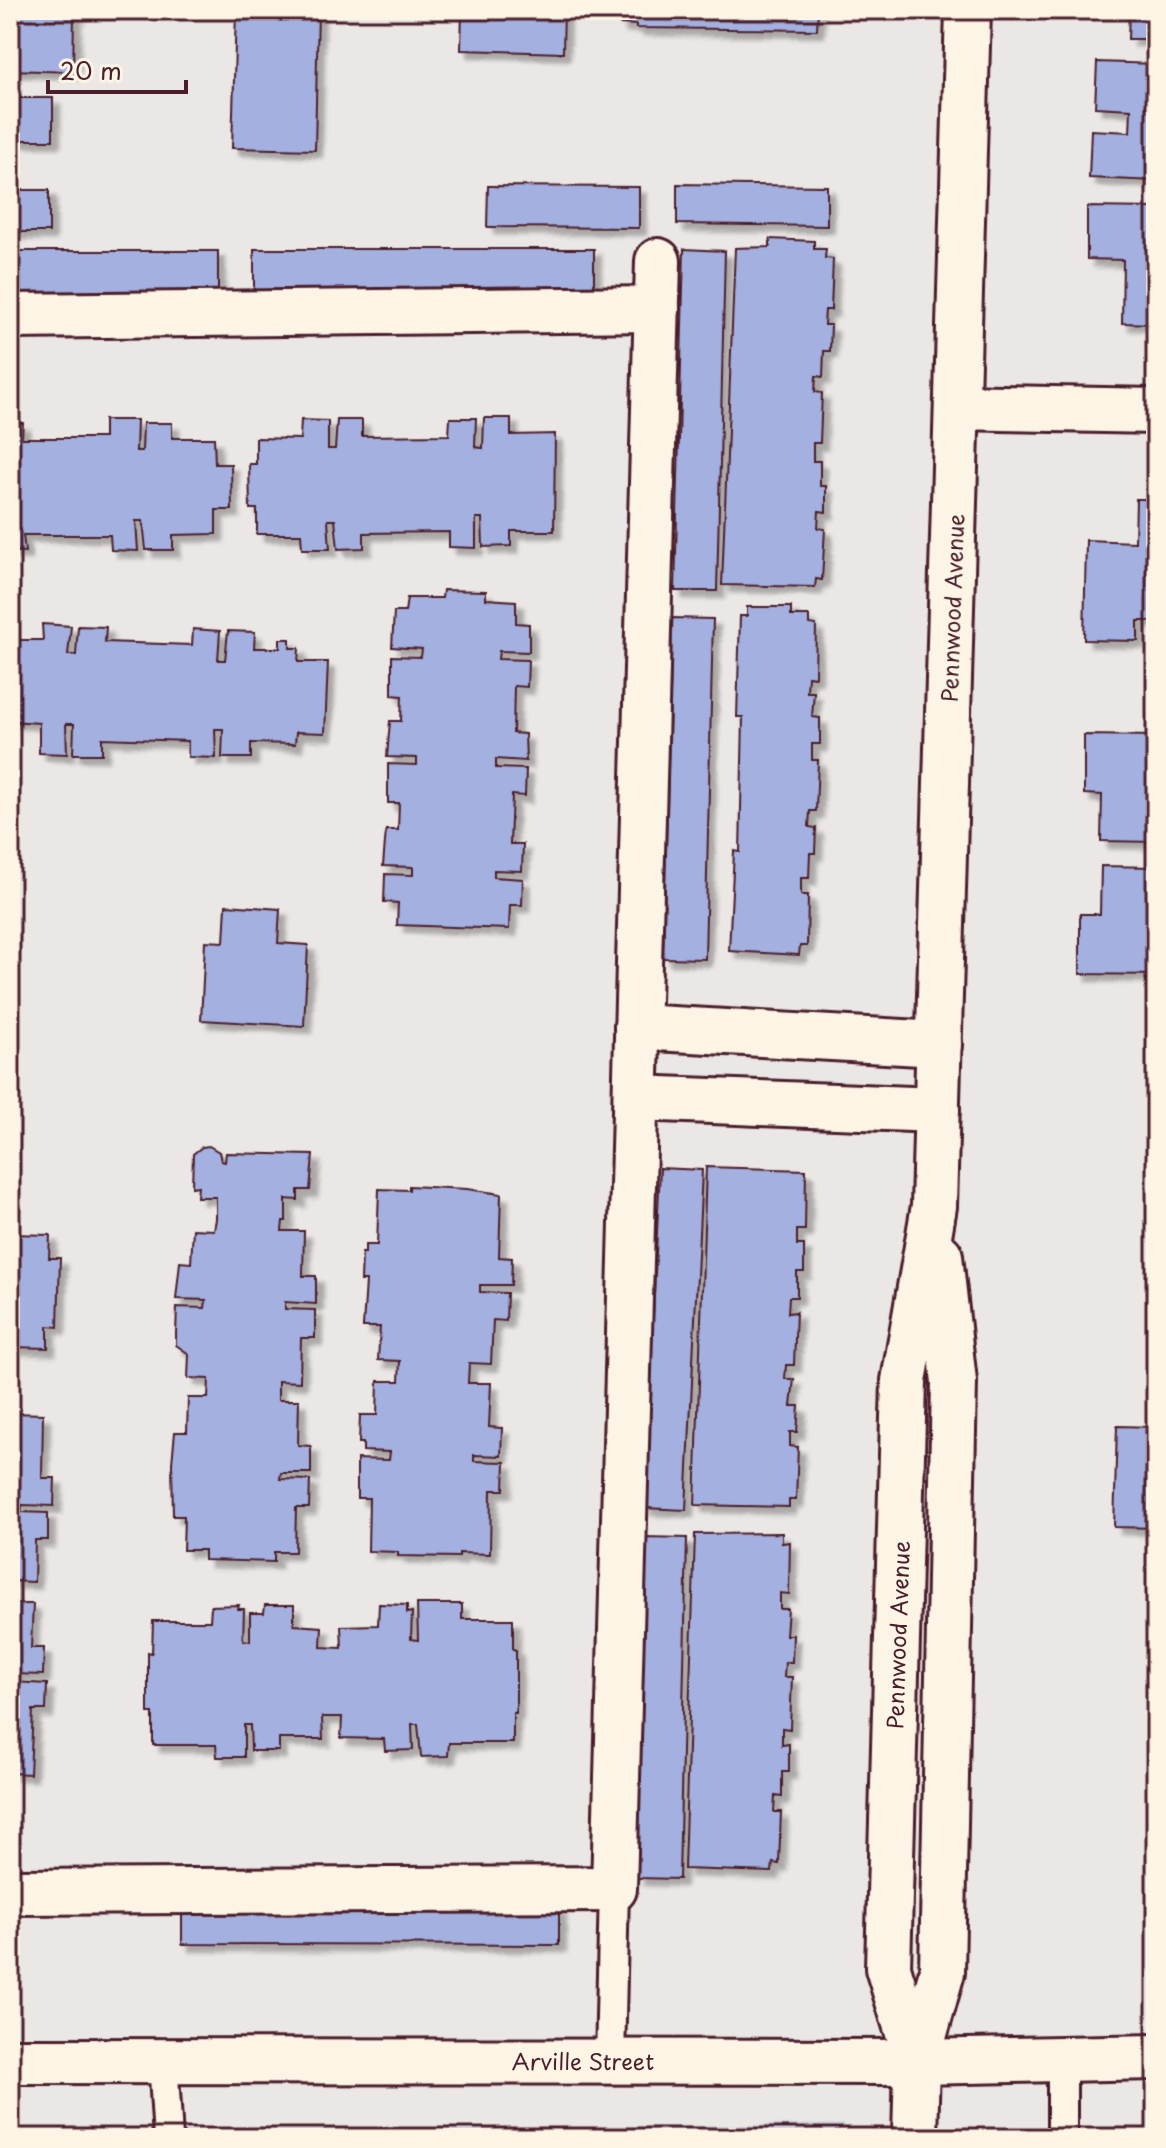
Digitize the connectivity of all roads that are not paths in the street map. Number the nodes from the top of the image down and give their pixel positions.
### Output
1 (968, 10) edge
2 (658, 261) dead end
3 (657, 309) junction
4 (10, 316) edge
5 (957, 407) junction
6 (1156, 411) edge
7 (637, 1027) junction
8 (939, 1044) junction
9 (636, 1098) junction
10 (937, 1110) junction
11 (614, 1889) junction
12 (10, 1892) edge
13 (1156, 2057) edge
14 (1062, 2058) junction
15 (163, 2060) junction
16 (610, 2060) junction
17 (10, 2061) edge
18 (917, 2062) junction
19 (168, 2138) edge
20 (915, 2138) edge
21 (1062, 2138) edge

1 - 5 street, Pennwood Avenue
2 - 3 street
3 - 4 street
3 - 7 street
5 - 6 street
5 - 8 street, Pennwood Avenue
7 - 8 street
7 - 9 street
8 - 10 street, Pennwood Avenue
9 - 10 street
9 - 11 street
10 - 18 street, Pennwood Avenue
11 - 12 street
11 - 16 lane
13 - 14 street, Arville Street
14 - 18 street, Arville Street
14 - 21 lane
15 - 16 street, Arville Street
15 - 17 street, Arville Street
15 - 19 lane
16 - 18 street, Arville Street
18 - 20 street, Pennwood Avenue

